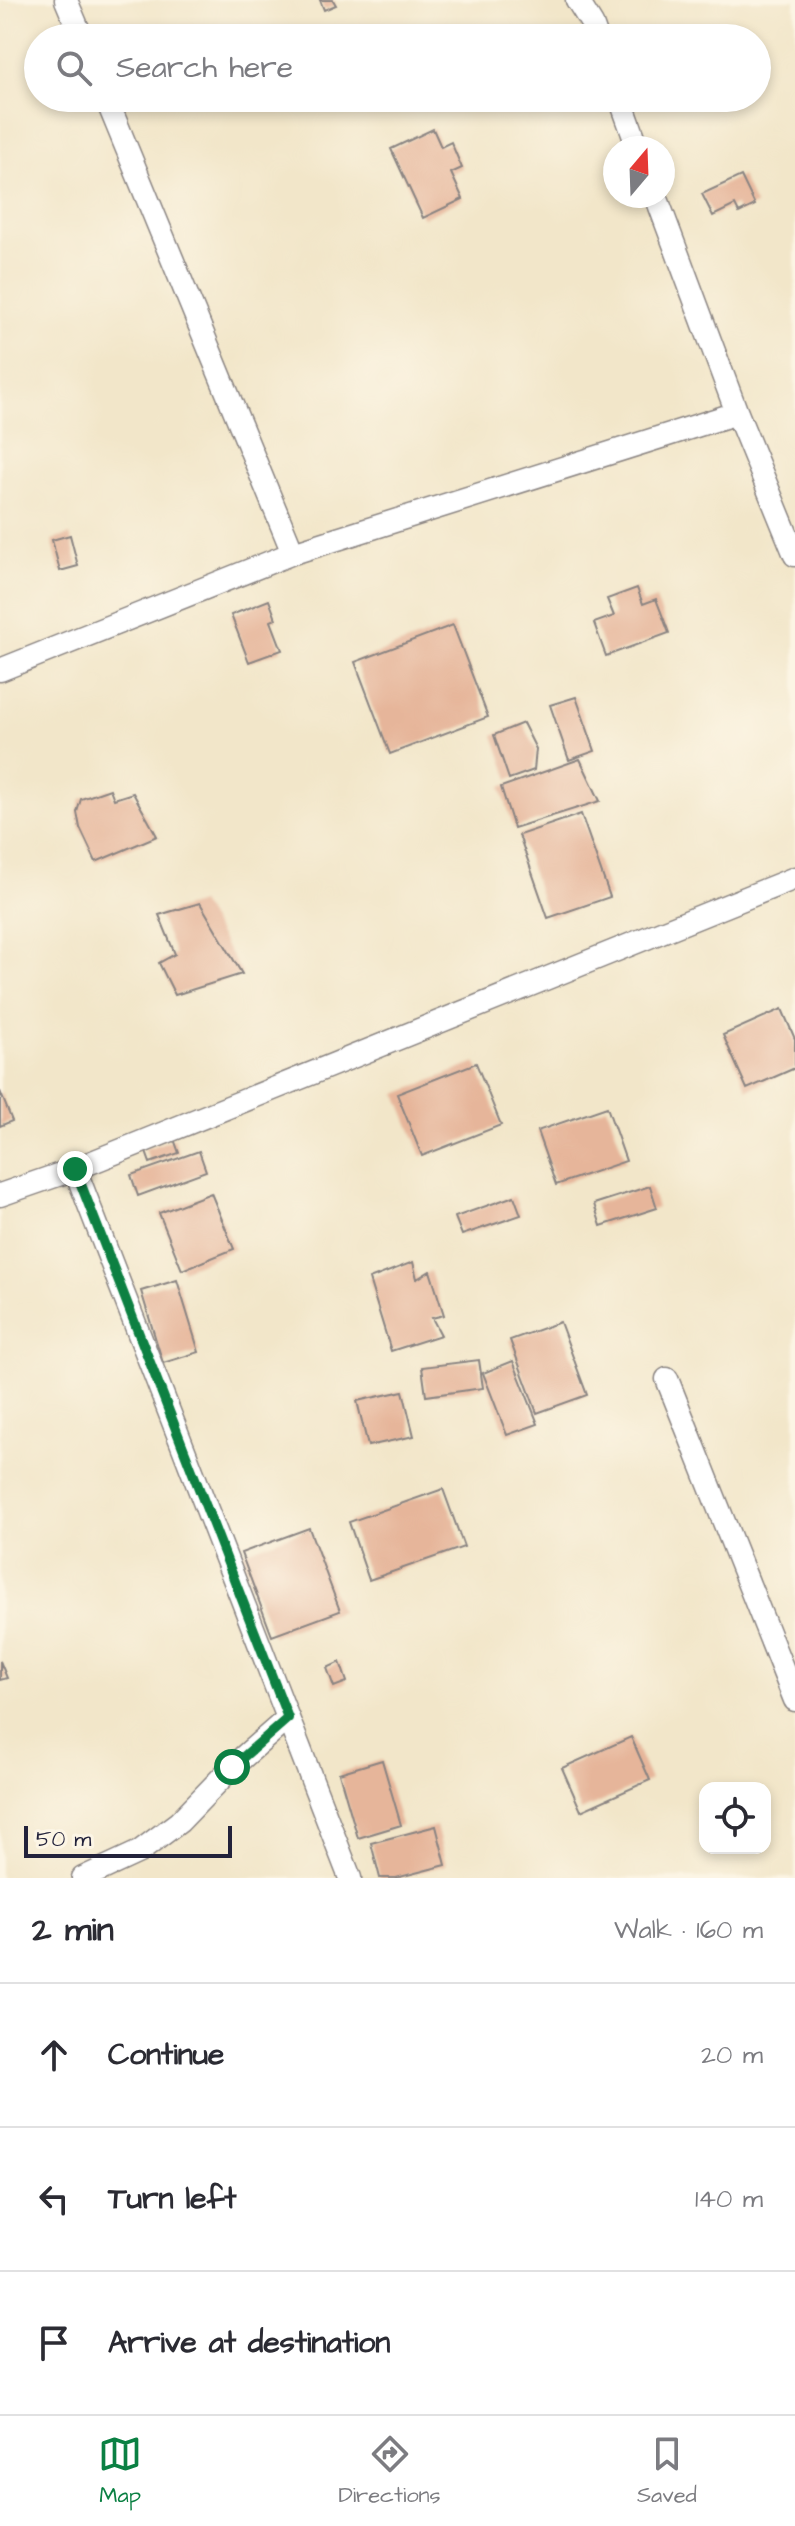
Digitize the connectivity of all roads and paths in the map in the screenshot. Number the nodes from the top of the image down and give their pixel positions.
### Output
1 (66, 0) edge
2 (577, 0) edge
3 (76, 24) edge
4 (592, 24) edge
5 (112, 112) edge
6 (625, 112) edge
7 (634, 136) edge
8 (660, 208) edge
9 (737, 413) junction
10 (293, 553) junction
11 (795, 555) edge
12 (0, 670) edge
13 (795, 878) edge
14 (75, 1169) junction
15 (0, 1195) edge
16 (667, 1379) dead end
17 (795, 1700) edge
18 (288, 1718) junction
19 (83, 1878) edge
20 (350, 1878) edge

1 - 3 street
2 - 4 street
5 - 10 street
6 - 7 street
8 - 9 street
9 - 10 street
9 - 11 street
10 - 12 street
13 - 14 street
14 - 15 street
14 - 18 street
16 - 17 street
18 - 19 street
18 - 20 street

